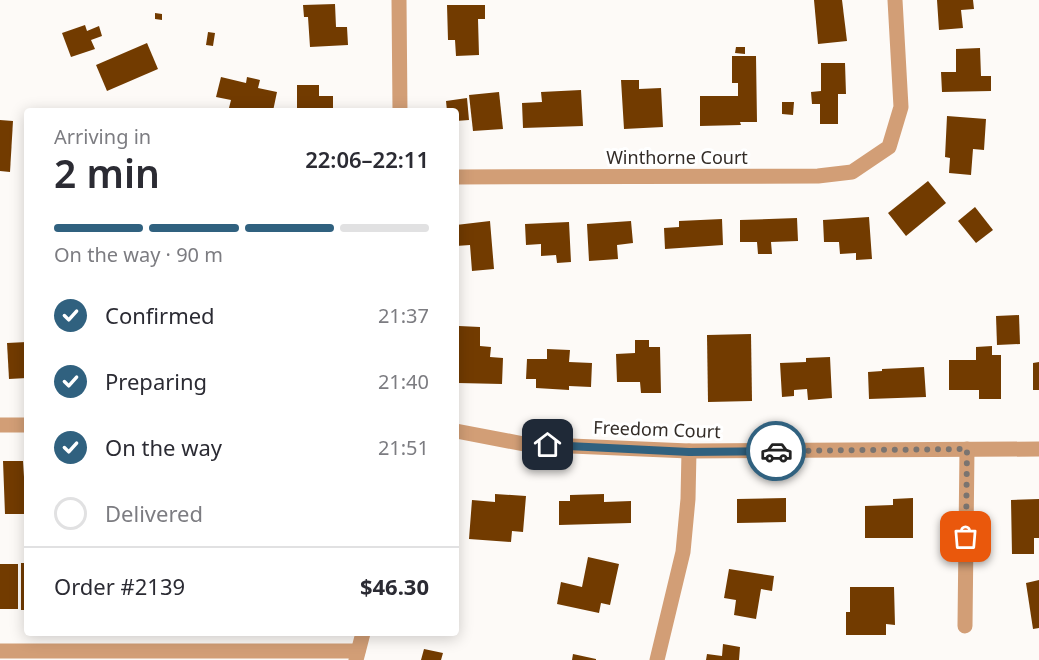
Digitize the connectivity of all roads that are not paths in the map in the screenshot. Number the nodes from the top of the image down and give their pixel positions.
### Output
1 (399, 0) edge
2 (895, 0) edge
3 (400, 108) edge
4 (459, 177) edge
5 (0, 425) edge
6 (24, 425) edge
7 (459, 432) edge
8 (967, 449) junction
9 (1039, 449) edge
10 (689, 452) junction
11 (965, 626) dead end
12 (362, 636) edge
13 (0, 651) edge
14 (357, 655) edge
15 (657, 660) edge

1 - 3 street
2 - 4 street, Winthorne Court
5 - 6 street
7 - 10 street, Freedom Court
8 - 9 street, Freedom Court
8 - 10 street, Freedom Court
8 - 11 street
10 - 15 street
12 - 14 street
13 - 14 street

